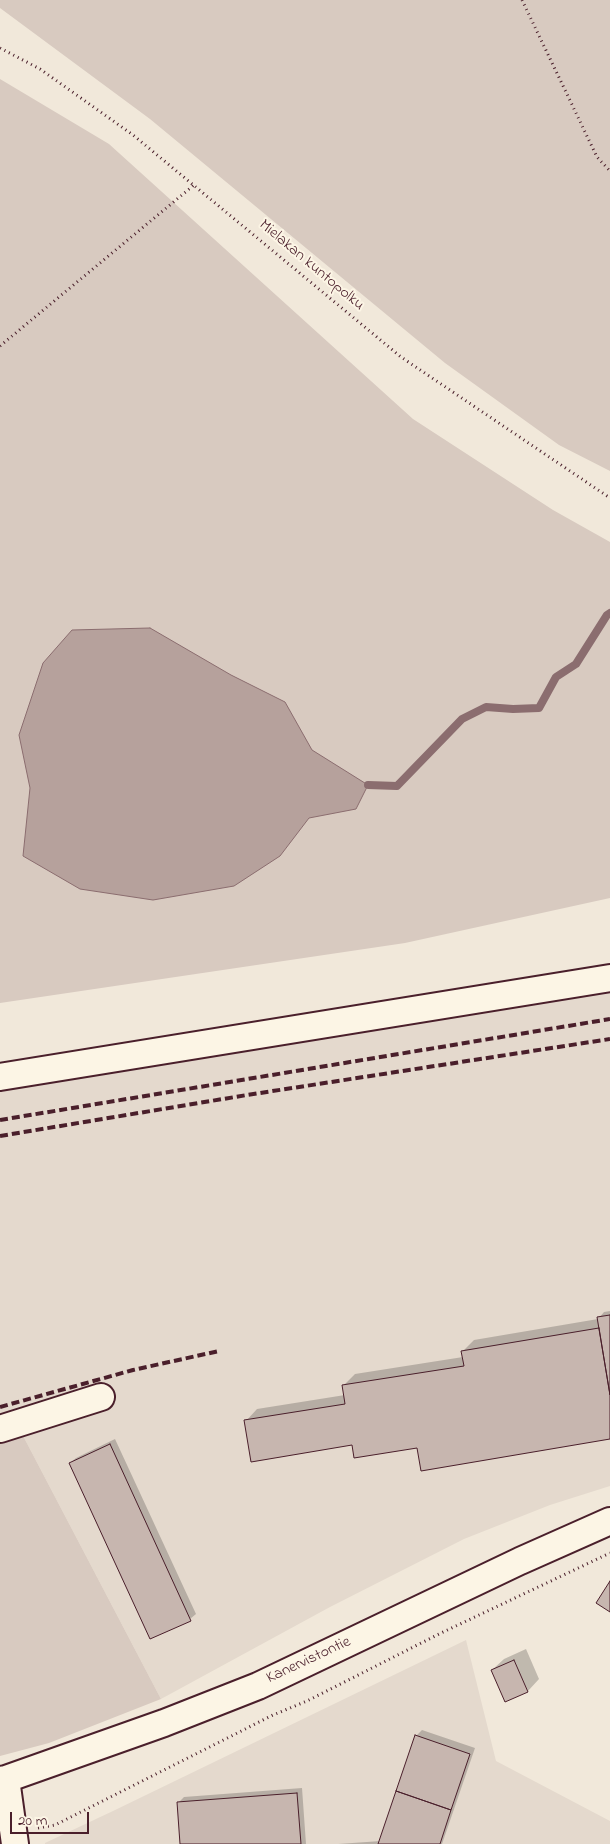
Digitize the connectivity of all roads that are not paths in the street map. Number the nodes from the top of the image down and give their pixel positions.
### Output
1 (610, 978) edge
2 (0, 1077) edge
3 (101, 1397) dead end
4 (0, 1429) edge
5 (610, 1521) edge
6 (3, 1780) edge
7 (14, 1838) edge

1 - 2 street
3 - 4 street
5 - 6 street, Kanervistontie
6 - 7 street

